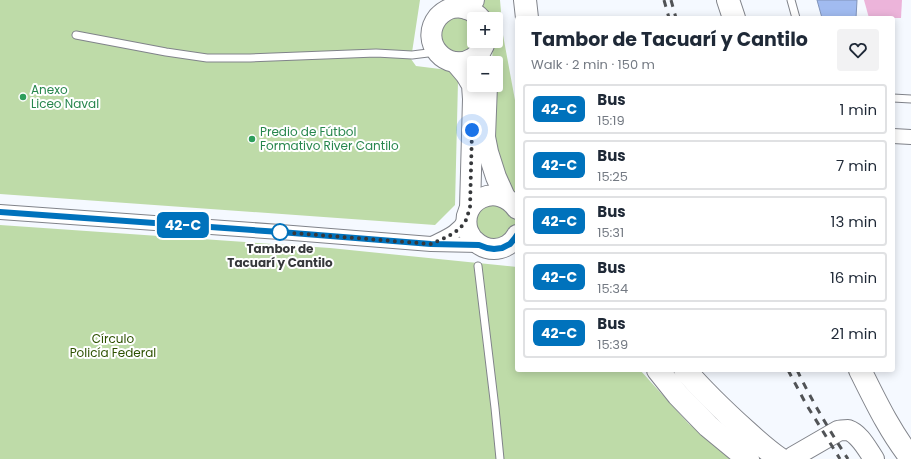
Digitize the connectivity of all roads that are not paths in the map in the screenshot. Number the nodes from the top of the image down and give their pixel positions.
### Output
1 (438, 0) edge
2 (524, 0) edge
3 (728, 0) edge
4 (790, 0) edge
5 (466, 7) edge
6 (527, 16) edge
7 (733, 16) edge
8 (795, 16) edge
9 (434, 22) junction
10 (76, 35) dead end
11 (486, 49) edge
12 (436, 51) junction
13 (455, 62) junction
14 (487, 92) edge
15 (895, 98) edge
16 (911, 99) edge
17 (895, 136) edge
18 (911, 137) edge
19 (511, 203) edge
20 (0, 212) edge
21 (468, 213) junction
22 (431, 244) junction
23 (512, 244) edge
24 (479, 245) junction
25 (478, 266) dead end
26 (660, 372) edge
27 (687, 372) edge
28 (861, 372) edge
29 (786, 458) edge
30 (911, 458) edge
31 (500, 459) edge
32 (748, 459) edge
33 (874, 459) edge

1 - 9 street
2 - 6 highway
3 - 7 highway
4 - 8 lane
5 - 9 street
9 - 12 street
10 - 12 lane
11 - 13 street
12 - 13 street
13 - 21 street
14 - 19 street
15 - 16 lane
17 - 18 street
19 - 21 street
20 - 22 street
21 - 22 street
21 - 24 street
22 - 24 street
23 - 24 street
25 - 31 lane
26 - 32 highway
27 - 29 highway
28 - 30 highway
29 - 33 street

